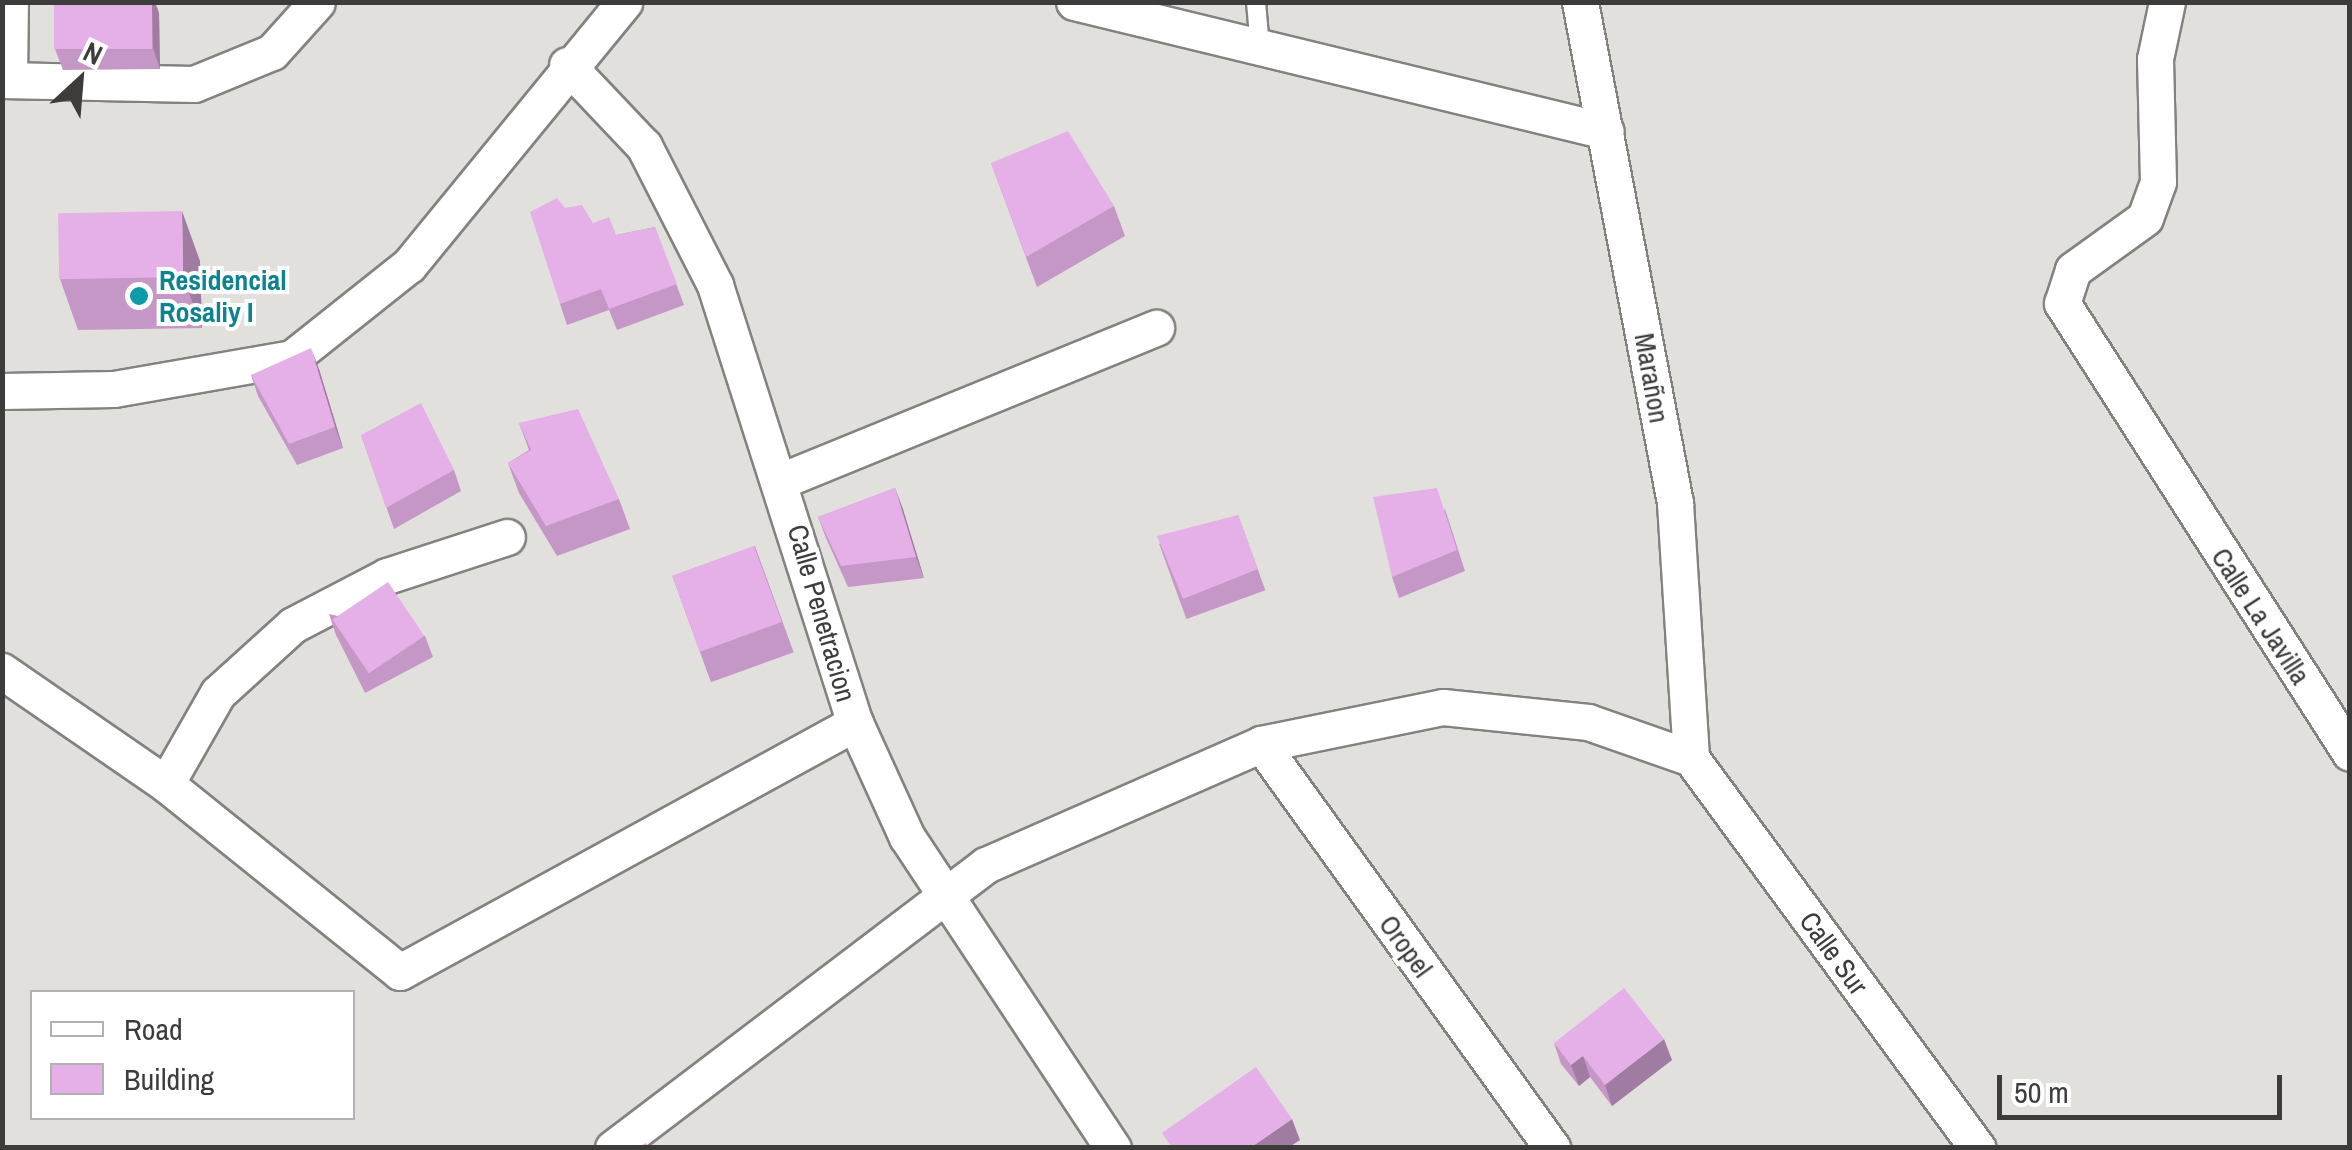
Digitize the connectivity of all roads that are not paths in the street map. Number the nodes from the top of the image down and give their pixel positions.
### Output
1 (10, 2) edge
2 (317, 2) edge
3 (624, 2) edge
4 (1074, 2) edge
5 (1256, 2) edge
6 (1580, 2) edge
7 (2166, 2) edge
8 (1260, 48) junction
9 (567, 65) junction
10 (6, 80) edge
11 (1606, 131) junction
12 (1156, 328) dead end
13 (2, 391) edge
14 (783, 480) junction
15 (507, 537) dead end
16 (2, 672) edge
17 (855, 723) junction
18 (1261, 744) junction
19 (2350, 753) edge
20 (1690, 758) junction
21 (166, 784) junction
22 (942, 900) junction
23 (613, 1148) edge
24 (1114, 1148) edge
25 (1552, 1148) edge
26 (1977, 1148) edge

1 - 10 street
2 - 10 street
3 - 9 street
4 - 8 street
5 - 8 lane
6 - 11 street, Marañon
7 - 19 street, Calle La Javilla
8 - 11 street
9 - 13 street
9 - 14 street, Calle Penetracion
11 - 20 street, Marañon
12 - 14 street
14 - 17 street, Calle Penetracion
15 - 21 street
16 - 21 street
17 - 21 street
17 - 22 street, Calle Penetracion
18 - 20 street
18 - 22 street
18 - 25 street, Oropel
20 - 26 street, Calle Sur
22 - 23 street
22 - 24 street, Calle Penetracion

